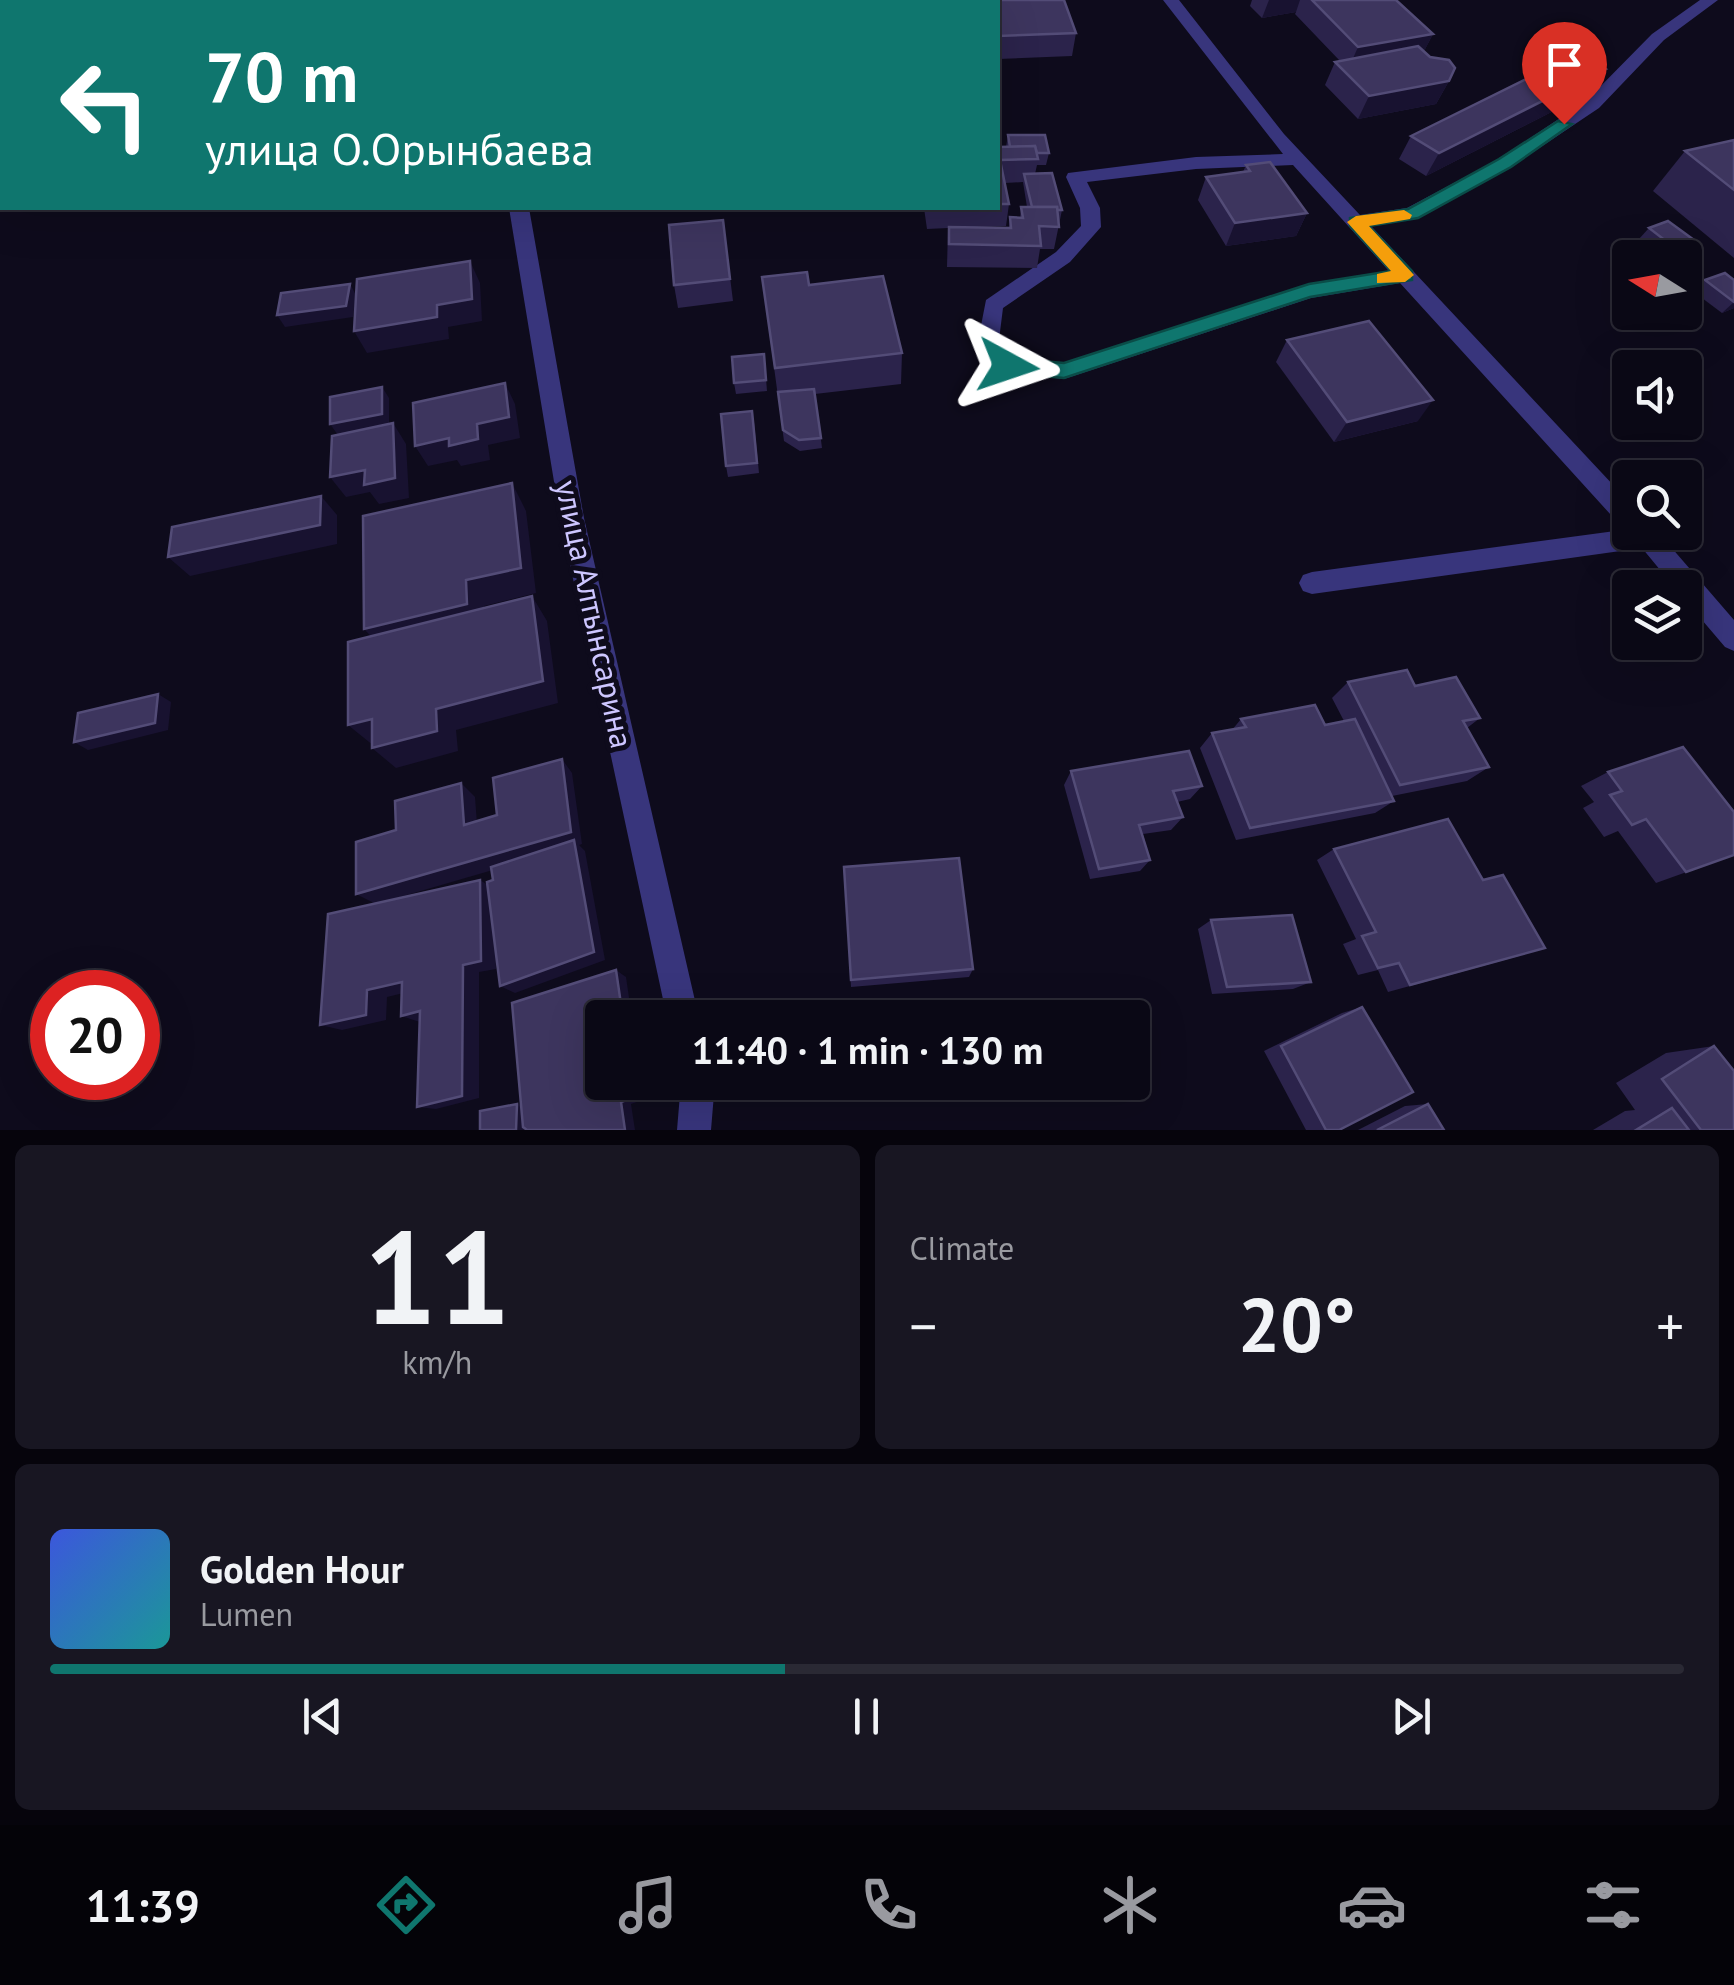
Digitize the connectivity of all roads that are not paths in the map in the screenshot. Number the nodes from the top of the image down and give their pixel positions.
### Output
1 (1170, 0) edge
2 (1710, 0) edge
3 (1298, 160) junction
4 (519, 210) edge
5 (1356, 222) junction
6 (1405, 275) junction
7 (1612, 499) edge
8 (1612, 534) edge
9 (1658, 550) edge
10 (1312, 583) dead end
11 (1734, 639) edge
12 (679, 1000) edge
13 (696, 1100) edge
14 (694, 1130) edge

1 - 3 street
2 - 5 street
3 - 5 street
3 - 6 street
4 - 12 street, улица Алтынсарина
5 - 6 street
6 - 7 street
8 - 10 street
9 - 11 street
13 - 14 street

